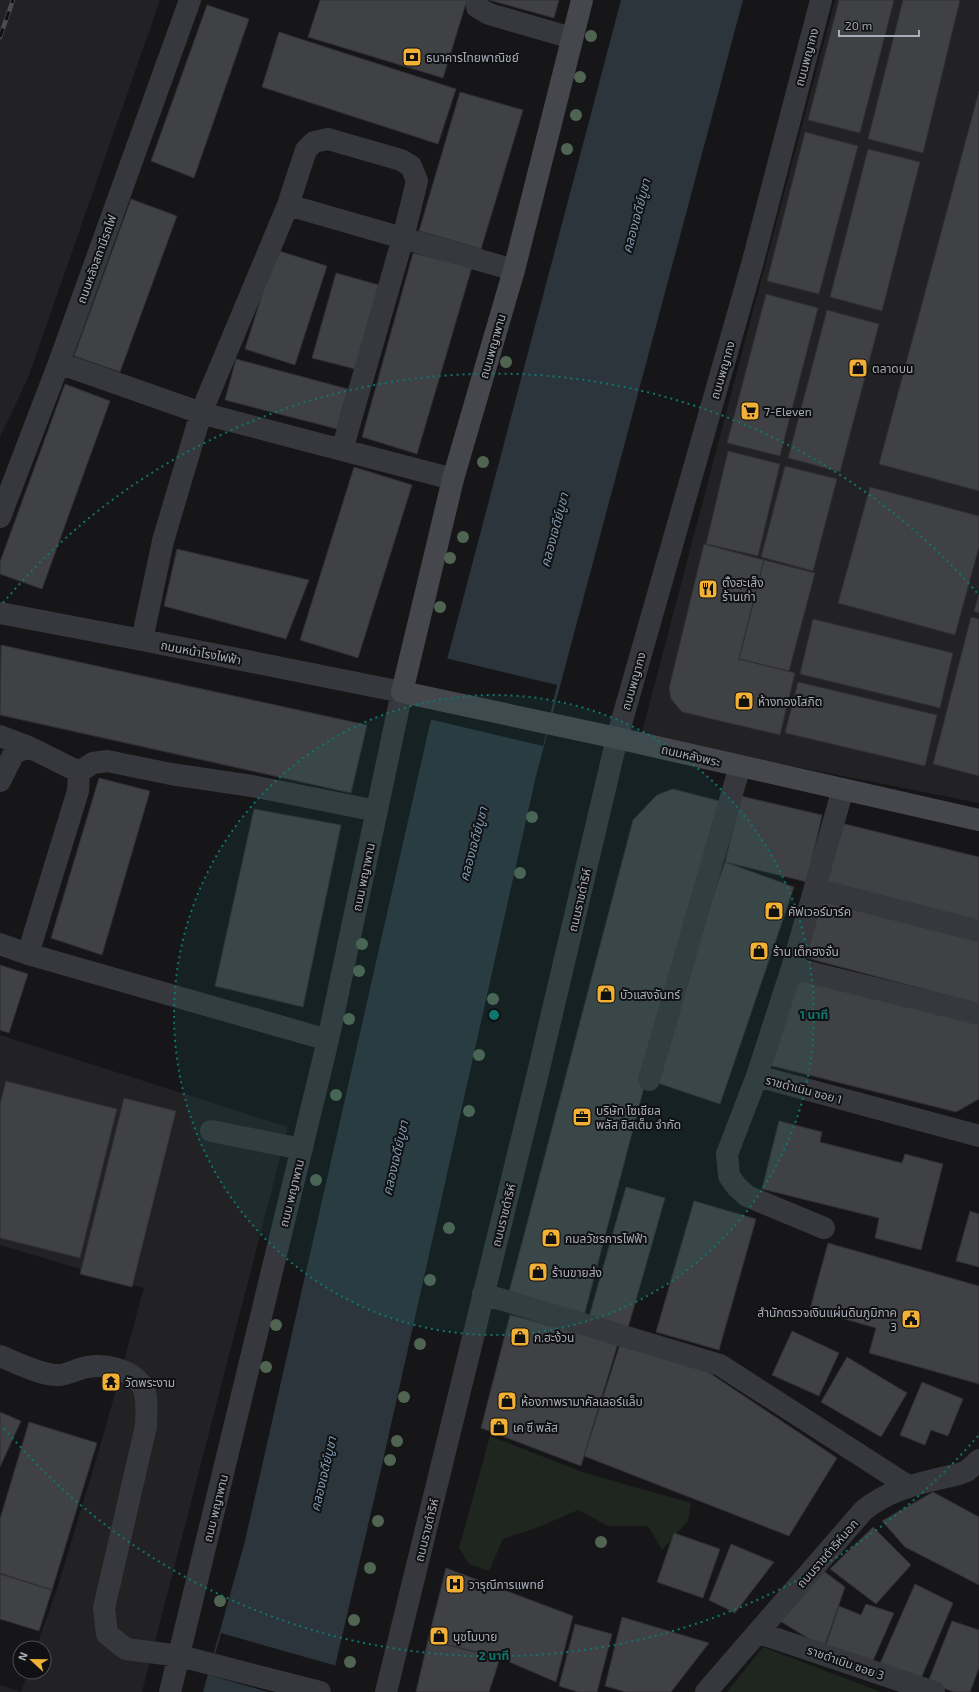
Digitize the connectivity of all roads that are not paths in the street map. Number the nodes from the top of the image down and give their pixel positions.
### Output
1 (190, 0) edge
2 (477, 0) edge
3 (582, 0) edge
4 (821, 0) edge
5 (572, 38) junction
6 (288, 205) junction
7 (403, 238) junction
8 (514, 270) junction
9 (59, 363) junction
10 (201, 413) junction
11 (342, 450) junction
12 (453, 478) junction
13 (0, 517) edge
14 (0, 613) edge
15 (142, 640) junction
16 (402, 692) junction
17 (0, 736) edge
18 (617, 738) junction
19 (29, 748) junction
20 (740, 766) junction
21 (78, 772) junction
22 (0, 781) edge
23 (843, 789) junction
24 (377, 811) junction
25 (979, 820) edge
26 (815, 889) junction
27 (979, 931) edge
28 (0, 944) edge
29 (28, 954) junction
30 (792, 968) junction
31 (979, 1014) edge
32 (328, 1040) junction
33 (757, 1076) junction
34 (649, 1080) dead end
35 (211, 1131) dead end
36 (979, 1136) edge
37 (302, 1149) junction
38 (824, 1228) dead end
39 (483, 1294) junction
40 (0, 1356) edge
41 (979, 1460) edge
42 (908, 1486) junction
43 (759, 1632) junction
44 (180, 1656) junction
45 (170, 1692) edge
46 (320, 1692) edge
47 (386, 1692) edge
48 (706, 1692) edge
49 (934, 1692) edge

1 - 9 street, ถนนหลังสถานีรถไฟ
2 - 5 street
3 - 5 main road, ถนนพญาพาน
4 - 18 street, ถนนพญากง
5 - 8 main road, ถนนพญาพาน
6 - 7 street
6 - 7 street
6 - 10 street
7 - 8 street
7 - 11 street
8 - 12 main road, ถนนพญาพาน
9 - 10 street
9 - 13 street, ถนนหลังสถานีรถไฟ
10 - 11 street
10 - 15 street
11 - 12 street
12 - 16 main road, ถนนพญาพาน
14 - 15 street, ถนนหน้าโรงไฟฟ้า
15 - 16 street, ถนนหน้าโรงไฟฟ้า
16 - 18 main road, ถนนหลังพระ
16 - 24 street, ถนน พญาพาน
17 - 19 street
18 - 20 main road, ถนนหลังพระ
18 - 39 street, ถนนราชดำริห์
19 - 21 street
19 - 22 street
20 - 23 main road, ถนนหลังพระ
20 - 34 street
21 - 24 street
21 - 29 street
23 - 25 main road, ถนนหลังพระ
23 - 26 street, ราชดำเนิน ซอย 1
24 - 32 street, ถนน พญาพาน
26 - 27 street
26 - 30 street, ราชดำเนิน ซอย 1
28 - 29 street
29 - 32 street
30 - 31 street
30 - 33 street, ราชดำเนิน ซอย 1
32 - 37 street, ถนน พญาพาน
33 - 36 street, ราชดำเนิน ซอย 1
33 - 38 street
35 - 37 street
37 - 44 street, ถนน พญาพาน
39 - 42 street
39 - 47 street, ถนนราชดำริห์
40 - 44 street
41 - 42 street, ถนนราชดำริห์นอก
42 - 43 street, ถนนราชดำริห์นอก
43 - 48 street, ถนนราชดำริห์นอก
43 - 49 street, ราชดำเนิน ซอย 3
44 - 45 street, ถนน พญาพาน
44 - 46 street

